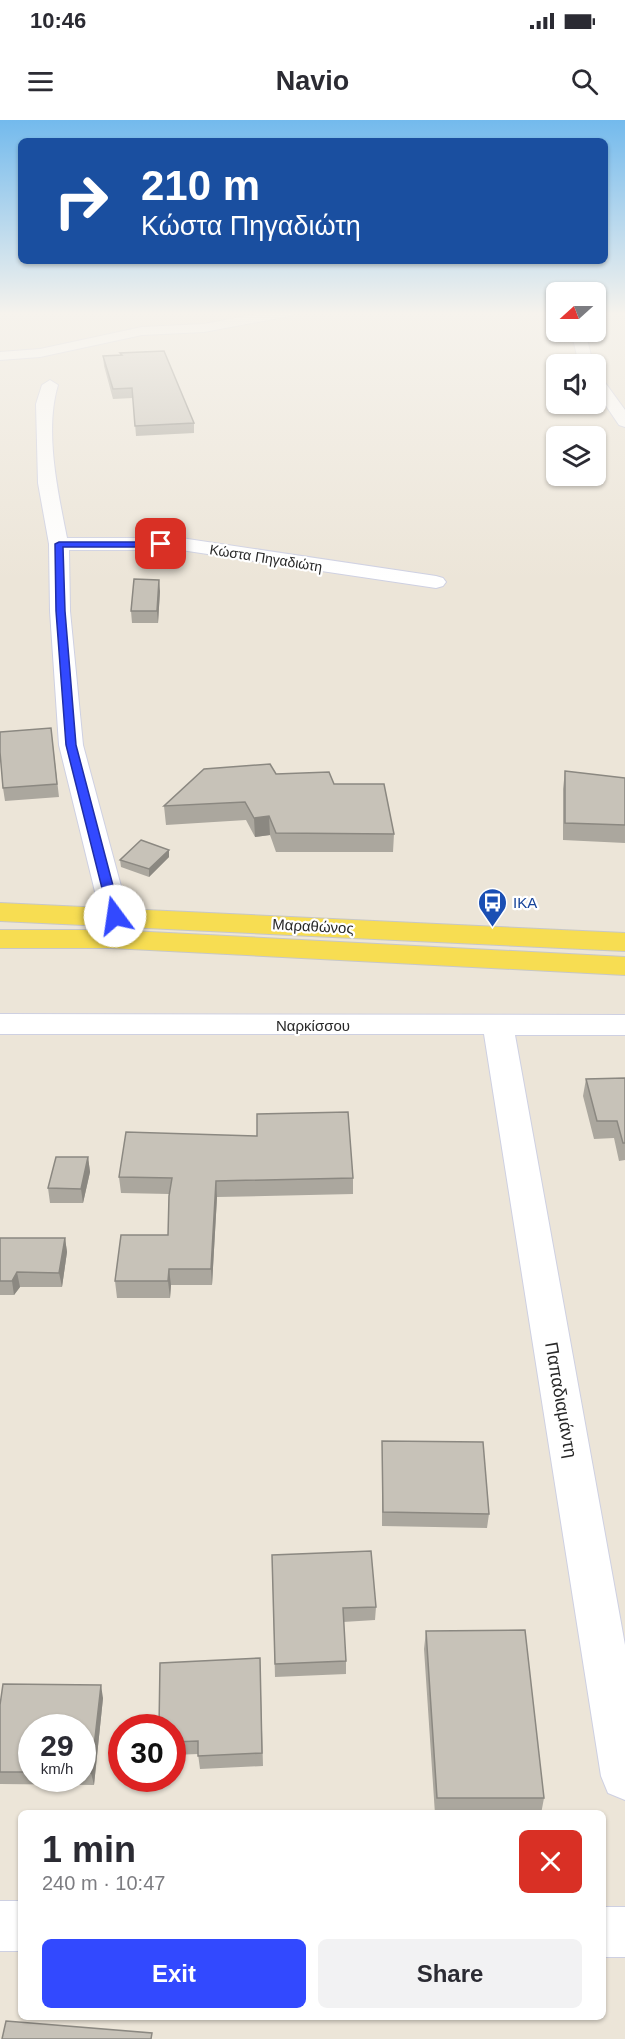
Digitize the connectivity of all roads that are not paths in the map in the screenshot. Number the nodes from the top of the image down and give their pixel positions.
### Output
1 (45, 402) edge
2 (611, 402) edge
3 (625, 422) edge
4 (59, 544) junction
5 (436, 582) dead end
6 (0, 912) edge
7 (115, 916) junction
8 (0, 939) edge
9 (625, 942) edge
10 (625, 966) edge
11 (0, 1024) edge
12 (498, 1025) junction
13 (625, 1025) edge
14 (625, 1776) edge
15 (0, 1926) edge
16 (18, 1926) edge
17 (606, 1932) edge
18 (625, 1932) edge

1 - 4 street
2 - 3 street
4 - 5 street, Κώστα Πηγαδιώτη
4 - 7 street
6 - 7 main road, Μαραθώνος
7 - 9 main road, Μαραθώνος
8 - 10 main road, Μαραθώνος
11 - 12 street, Ναρκίσσου
12 - 13 street, Ναρκίσσου
12 - 14 street, Παπαδιαμάντη
15 - 16 street
17 - 18 street

